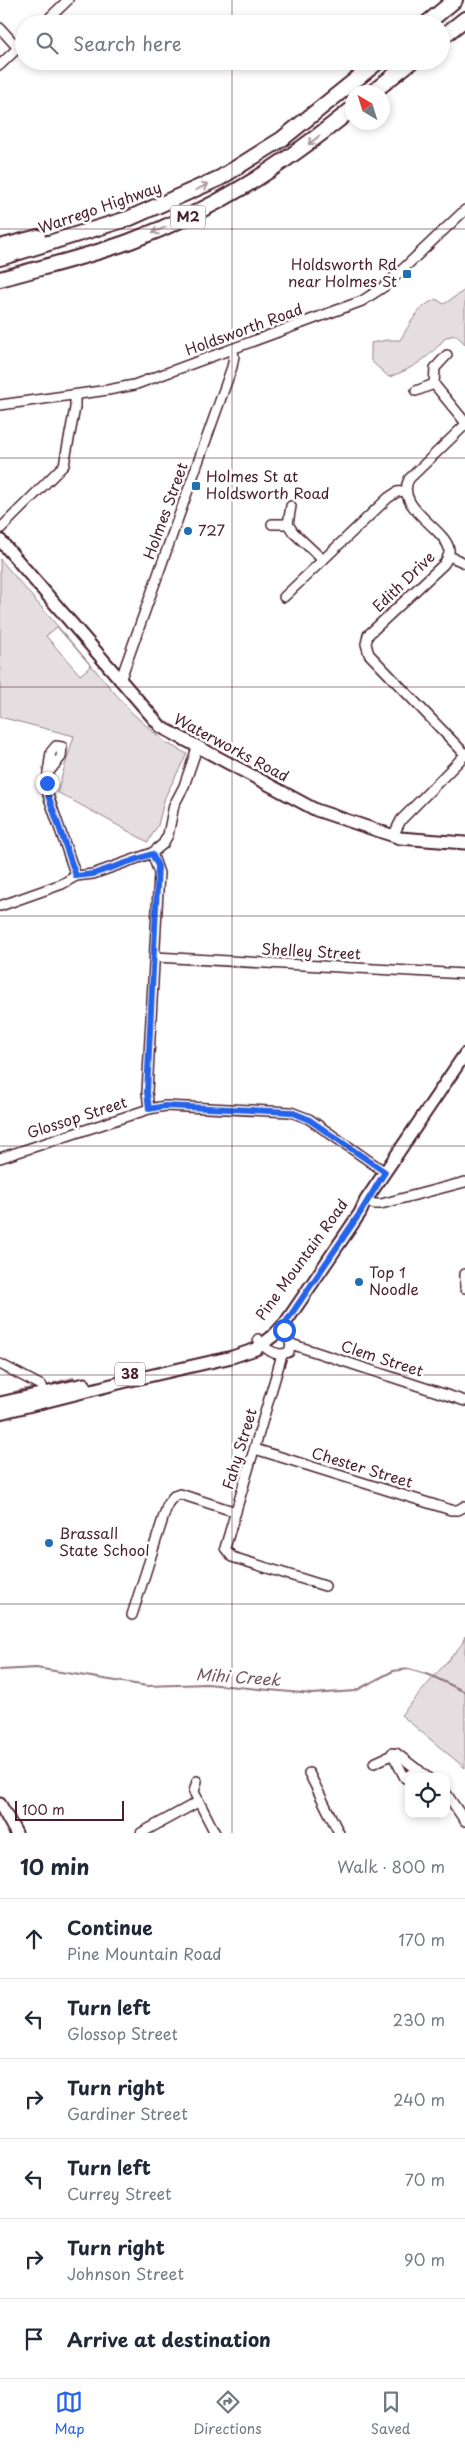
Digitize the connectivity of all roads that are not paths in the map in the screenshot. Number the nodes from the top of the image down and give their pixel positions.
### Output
1 (68, 0) edge
2 (455, 0) edge
3 (52, 15) edge
4 (437, 15) edge
5 (465, 19) edge
6 (0, 28) edge
7 (450, 31) edge
8 (15, 40) edge
9 (15, 51) edge
10 (0, 65) edge
11 (368, 70) edge
12 (401, 70) edge
13 (382, 85) edge
14 (345, 114) edge
15 (465, 210) edge
16 (108, 226) junction
17 (0, 247) edge
18 (0, 258) edge
19 (0, 279) edge
20 (232, 349) junction
21 (447, 355) dead end
22 (434, 384) junction
23 (416, 391) dead end
24 (75, 395) junction
25 (0, 405) edge
26 (465, 423) edge
27 (405, 491) junction
28 (291, 506) dead end
29 (272, 524) dead end
30 (288, 524) junction
31 (0, 529) edge
32 (0, 540) edge
33 (449, 556) junction
34 (323, 560) junction
35 (465, 563) edge
36 (284, 597) dead end
37 (120, 681) junction
38 (197, 748) junction
39 (465, 755) edge
40 (48, 773) dead end
41 (393, 836) junction
42 (465, 843) edge
43 (152, 854) junction
44 (76, 876) junction
45 (0, 906) edge
46 (155, 957) junction
47 (465, 974) edge
48 (465, 1054) edge
49 (149, 1109) junction
50 (0, 1158) edge
51 (385, 1172) junction
52 (465, 1182) edge
53 (366, 1200) junction
54 (465, 1274) edge
55 (465, 1288) edge
56 (283, 1332) junction
57 (260, 1342) junction
58 (282, 1355) junction
59 (0, 1364) edge
60 (46, 1397) junction
61 (465, 1401) edge
62 (0, 1403) edge
63 (0, 1413) edge
64 (255, 1449) junction
65 (463, 1508) edge
66 (236, 1512) junction
67 (325, 1586) dead end
68 (132, 1615) dead end
69 (392, 1753) junction
70 (374, 1763) dead end
71 (419, 1770) junction
72 (309, 1773) dead end
73 (422, 1773) edge
74 (197, 1780) dead end
75 (450, 1798) edge
76 (198, 1802) junction
77 (0, 1804) edge
78 (464, 1816) edge
79 (16, 1833) edge
80 (141, 1833) edge
81 (215, 1833) edge
82 (340, 1833) edge

1 - 3 street
2 - 4 highway
5 - 7 highway
6 - 8 street
9 - 10 street
16 -> 11 highway, Warrego Highway / M2
12 - 13 highway
14 -> 19 highway, M2
15 - 20 street, Holdsworth Road
16 - 17 highway
16 - 18 highway, Warrego Highway / M2
20 - 24 street, Holdsworth Road
20 - 37 street, Holmes Street
21 - 22 street
22 - 23 street
22 - 26 street
24 - 25 street, Holdsworth Road
24 - 31 street
26 - 27 street
27 - 33 street, Edith Drive
27 - 34 street
28 - 30 street
29 - 30 street
30 - 34 street
32 - 37 main road, Waterworks Road
33 - 35 street
33 - 39 street, Edith Drive
34 - 36 street
37 - 38 main road, Waterworks Road
38 - 41 main road, Waterworks Road
38 - 43 street
39 - 41 street
40 - 44 street
41 - 42 main road, Waterworks Road
43 - 44 street
43 - 46 street
44 - 45 street
46 - 47 street, Shelley Street
46 - 49 street
48 - 51 main road, Pine Mountain Road / 38
49 - 50 street, Glossop Street
49 - 51 street, Glossop Street
51 - 53 main road, Pine Mountain Road / 38
52 - 53 street
53 - 56 main road, Pine Mountain Road / 38
54 - 55 street
56 - 57 main road, Pine Mountain Road / 38
56 - 58 street
56 - 61 street, Clem Street
57 - 58 street
57 - 60 main road, Pine Mountain Road / 38
58 - 64 street, Fahy Street
59 - 60 street
60 - 62 main road, Pine Mountain Road / 38
60 - 63 main road, Pine Mountain Road / 38
64 - 65 street, Chester Street
64 - 66 street, Fahy Street
66 - 67 street, Fahy Street
66 - 68 street
69 - 70 street
69 - 71 street
69 - 71 street
71 - 73 street
72 - 82 street
74 - 76 street
75 - 78 street
76 - 80 street
76 - 81 street
77 - 79 main road

